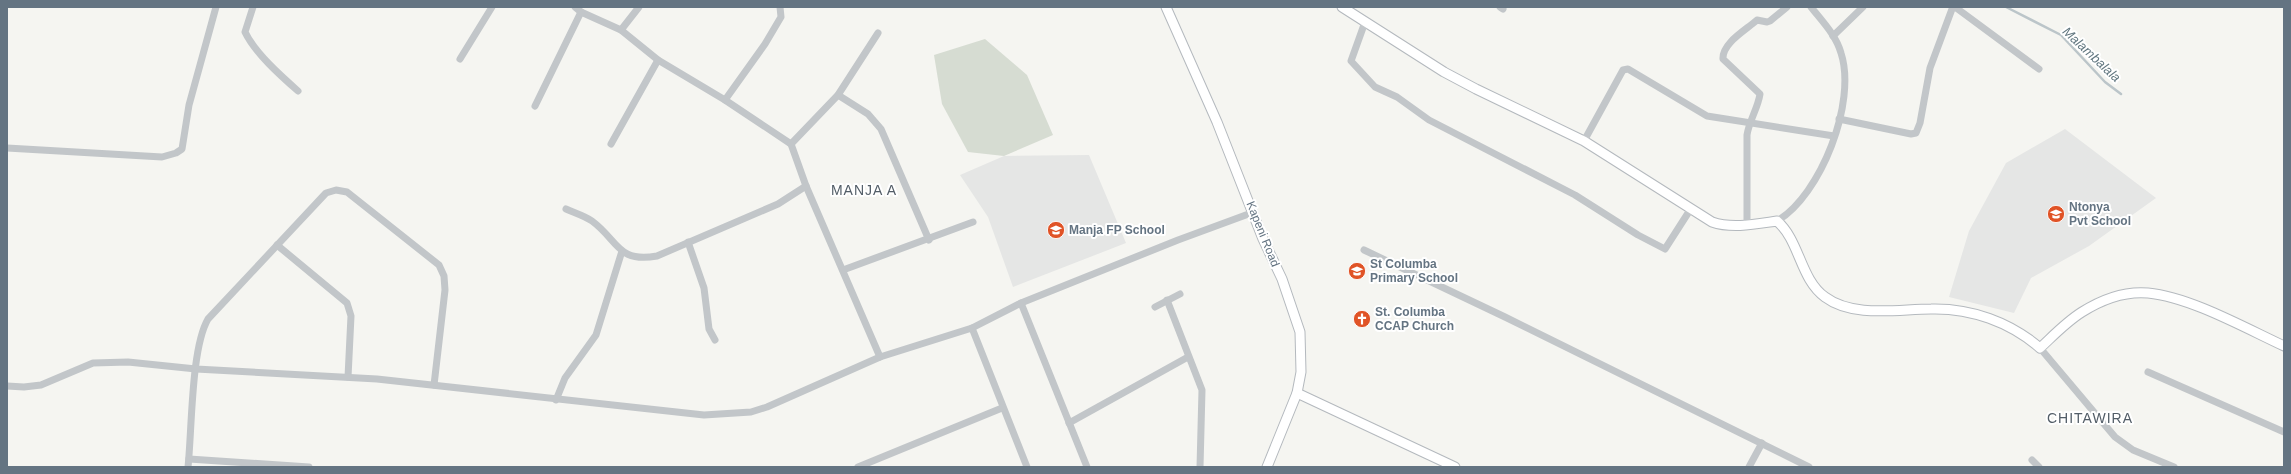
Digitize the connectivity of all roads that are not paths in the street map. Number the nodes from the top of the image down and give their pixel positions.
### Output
1 (216, 7) edge
2 (492, 7) edge
3 (639, 7) edge
4 (780, 7) edge
5 (1166, 7) edge
6 (1342, 7) edge
7 (1787, 7) edge
8 (1811, 7) edge
9 (1863, 7) edge
10 (1955, 7) edge
11 (251, 8) edge
12 (578, 10) edge
13 (1366, 22) junction
14 (621, 30) junction
15 (878, 33) dead end
16 (1833, 36) junction
17 (460, 59) dead end
18 (658, 60) junction
19 (2039, 69) dead end
20 (298, 90) dead end
21 (838, 95) junction
22 (725, 100) junction
23 (535, 106) dead end
24 (1839, 119) junction
25 (1749, 122) junction
26 (1834, 136) junction
27 (1584, 141) junction
28 (611, 144) dead end
29 (791, 144) junction
30 (7, 148) edge
31 (806, 186) junction
32 (566, 209) dead end
33 (1690, 210) junction
34 (1254, 212) junction
35 (1777, 221) junction
36 (973, 222) dead end
37 (1747, 225) junction
38 (929, 240) junction
39 (688, 242) junction
40 (277, 245) junction
41 (1364, 250) dead end
42 (622, 251) junction
43 (843, 270) junction
44 (1180, 294) dead end
45 (1167, 300) junction
46 (1021, 303) junction
47 (1155, 307) dead end
48 (972, 328) junction
49 (714, 340) dead end
50 (2284, 346) edge
51 (2040, 348) junction
52 (880, 357) junction
53 (1188, 357) junction
54 (196, 370) junction
55 (2148, 372) dead end
56 (348, 377) junction
57 (434, 385) junction
58 (7, 386) edge
59 (1297, 393) junction
60 (556, 400) junction
61 (1002, 408) junction
62 (1069, 423) junction
63 (2284, 432) edge
64 (1762, 443) junction
65 (189, 459) junction
66 (2032, 460) dead end
67 (188, 467) edge
68 (309, 467) edge
69 (858, 467) edge
70 (1027, 467) edge
71 (1087, 467) edge
72 (1200, 467) edge
73 (1267, 467) edge
74 (1455, 467) edge
75 (1749, 467) edge
76 (1809, 467) edge
77 (2039, 467) edge
78 (2174, 467) edge

1 - 30 street
2 - 17 street
3 - 14 street
4 - 22 street
5 - 34 street, Kapeni Road
6 - 13 street
7 - 25 street
8 - 16 street
9 - 16 street
10 - 19 street
10 - 24 street
11 - 20 street
12 - 14 street
12 - 23 street
13 - 27 street
13 - 33 street
14 - 18 street
15 - 21 street
16 - 24 street
18 - 22 street
18 - 28 street
21 - 29 street
21 - 38 street
22 - 29 street
24 - 26 street
25 - 26 street
25 - 27 street
25 - 37 street
26 - 35 street
27 - 33 street
29 - 31 street
31 - 39 street
31 - 43 street
32 - 42 street
33 - 37 street
34 - 46 street
34 - 59 street, Kapeni Road
35 - 37 street
35 - 51 street
36 - 38 street
38 - 43 street
39 - 42 street
39 - 49 street
40 - 54 street
40 - 56 street
40 - 57 street
41 - 64 street
42 - 60 street
43 - 52 street
44 - 45 street
45 - 47 street
45 - 53 street
46 - 48 street
46 - 62 street
48 - 52 street
48 - 61 street
50 - 51 street
51 - 78 street
52 - 60 street
53 - 62 street
53 - 72 street
54 - 56 street
54 - 58 street
54 - 65 street
55 - 63 street
56 - 57 street
57 - 60 street
59 - 73 street, Kapeni Road
59 - 74 street
61 - 69 street
61 - 70 street
62 - 71 street
64 - 75 street
64 - 76 street
65 - 67 street
65 - 68 street
66 - 77 street

